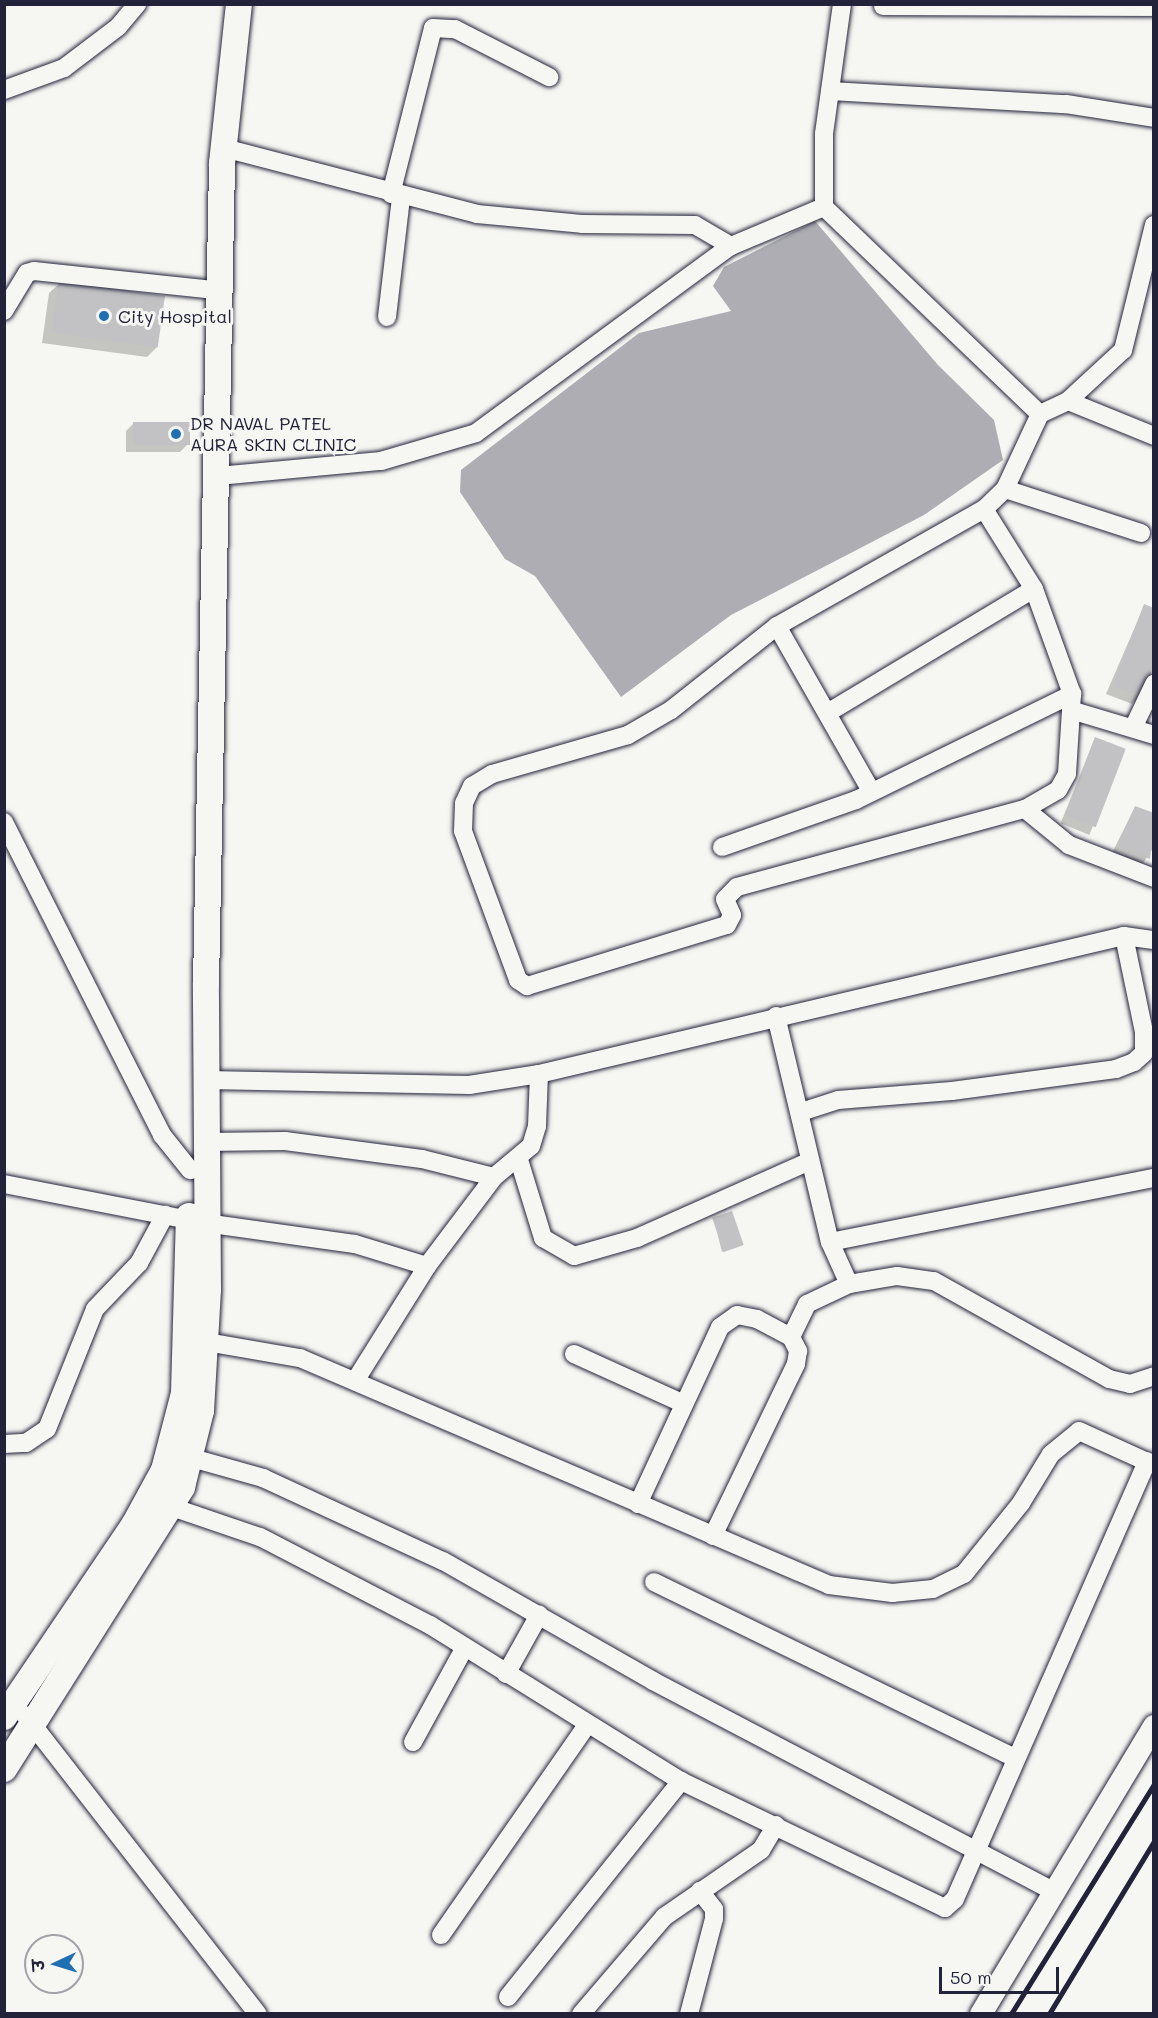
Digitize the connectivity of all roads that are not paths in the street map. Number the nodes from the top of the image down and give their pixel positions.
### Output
1 (137, 4) edge
2 (224, 4) edge
3 (239, 4) edge
4 (842, 4) edge
5 (879, 5) edge
6 (1154, 7) edge
7 (1017, 8) edge
8 (549, 77) dead end
9 (4, 90) edge
10 (830, 91) junction
11 (1154, 118) edge
12 (224, 148) junction
13 (396, 196) junction
14 (824, 207) junction
15 (1154, 225) edge
16 (731, 246) junction
17 (206, 289) junction
18 (4, 311) edge
19 (387, 317) dead end
20 (1068, 401) junction
21 (1040, 414) junction
22 (1154, 436) edge
23 (218, 476) junction
24 (1005, 489) junction
25 (984, 509) junction
26 (1141, 533) dead end
27 (1034, 589) junction
28 (777, 626) junction
29 (1154, 684) edge
30 (1073, 703) junction
31 (829, 712) junction
32 (1134, 726) junction
33 (1154, 735) edge
34 (871, 791) junction
35 (1025, 809) junction
36 (5, 822) edge
37 (722, 847) dead end
38 (1152, 873) edge
39 (1124, 936) junction
40 (1154, 940) edge
41 (776, 1016) junction
42 (539, 1074) junction
43 (206, 1080) junction
44 (801, 1112) junction
45 (205, 1142) junction
46 (519, 1160) junction
47 (810, 1161) junction
48 (190, 1170) junction
49 (494, 1177) junction
50 (1154, 1178) edge
51 (4, 1184) edge
52 (186, 1219) junction
53 (830, 1242) junction
54 (427, 1266) junction
55 (849, 1284) junction
56 (791, 1337) junction
57 (206, 1342) junction
58 (574, 1354) dead end
59 (1154, 1376) edge
60 (355, 1381) junction
61 (682, 1403) junction
62 (4, 1444) edge
63 (192, 1458) junction
64 (1150, 1463) edge
65 (159, 1503) junction
66 (638, 1504) junction
67 (713, 1536) junction
68 (654, 1582) dead end
69 (539, 1615) junction
70 (465, 1647) junction
71 (506, 1674) junction
72 (8, 1710) edge
73 (34, 1723) junction
74 (587, 1725) junction
75 (1154, 1726) edge
76 (413, 1742) dead end
77 (1015, 1758) junction
78 (4, 1769) edge
79 (681, 1781) junction
80 (776, 1826) junction
81 (975, 1847) junction
82 (700, 1891) junction
83 (1053, 1891) junction
84 (441, 1935) dead end
85 (508, 1997) dead end
86 (258, 2013) edge
87 (581, 2013) edge
88 (689, 2013) edge
89 (981, 2013) edge

1 - 9 street
2 - 17 main road
3 - 12 main road
4 - 10 street
5 - 7 street
6 - 7 street
8 - 13 street
10 - 11 street
10 - 14 street
12 - 13 street
12 - 23 main road
13 - 16 street
13 - 19 street
14 - 16 street
14 - 21 street
15 - 20 street
16 - 23 street
17 - 18 street
17 - 48 main road
20 - 21 street
20 - 22 street
21 - 24 street
23 - 43 main road
24 - 25 street
24 - 26 street
25 - 27 street
25 - 28 street
27 - 30 street
27 - 31 street
28 - 31 street
28 - 35 street
29 - 32 street
30 - 32 street
30 - 34 street
30 - 35 street
31 - 34 street
32 - 33 street
34 - 37 street
35 - 38 street
36 - 48 street
39 - 40 street
39 - 41 street
39 - 44 street
41 - 42 street
41 - 44 street
42 - 43 street
42 - 46 street
43 - 45 main road
44 - 47 street
45 - 49 street
45 - 52 main road
46 - 47 street
46 - 49 street
47 - 53 street
48 - 52 main road
49 - 54 street
50 - 53 street
51 - 52 street
52 - 54 street
52 - 57 main road
52 - 62 street
52 - 65 main road
53 - 55 street
54 - 60 street
55 - 56 street
55 - 59 street
56 - 61 street
56 - 67 street
57 - 60 street
57 - 63 main road
58 - 61 street
60 - 66 street
61 - 66 street
63 - 65 main road
63 - 69 street
64 - 67 street
64 - 77 street
65 - 70 street
65 - 72 main road
65 - 73 main road
66 - 67 street
68 - 77 street
69 - 71 street
69 - 81 street
70 - 71 street
70 - 76 street
71 - 74 street
72 - 73 street
73 - 78 main road
73 - 86 street
74 - 79 street
74 - 84 street
75 - 83 street
77 - 81 street
79 - 80 street
79 - 85 street
80 - 81 street
80 - 82 street
81 - 83 street
82 - 87 street
82 - 88 street
83 - 89 street

